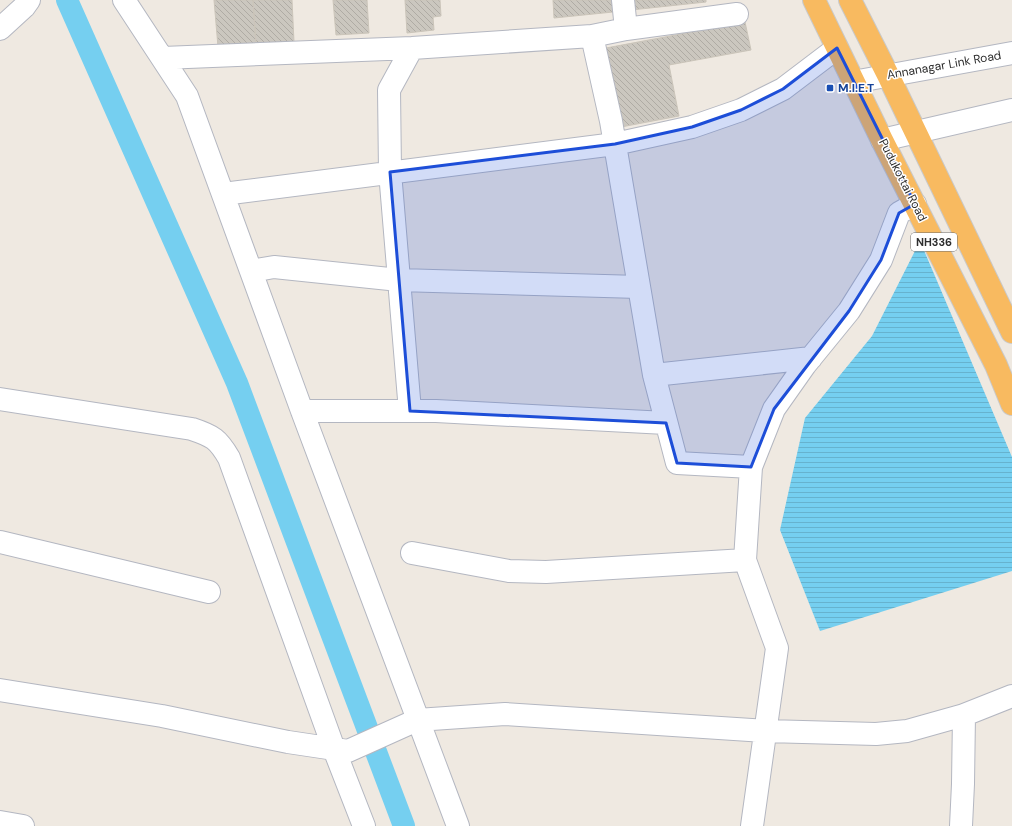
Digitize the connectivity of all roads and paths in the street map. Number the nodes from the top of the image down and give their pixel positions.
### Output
1 (124, 0) edge
2 (623, 0) edge
3 (814, 0) edge
4 (850, 0) edge
5 (27, 4) edge
6 (737, 14) dead end
7 (0, 29) edge
8 (626, 29) junction
9 (592, 36) junction
10 (412, 48) junction
11 (837, 48) junction
12 (1012, 53) edge
13 (163, 58) junction
14 (888, 75) junction
15 (853, 82) junction
16 (1012, 110) edge
17 (915, 132) junction
18 (882, 140) junction
19 (614, 144) junction
20 (390, 172) junction
21 (223, 194) junction
22 (915, 204) junction
23 (251, 271) junction
24 (399, 280) junction
25 (639, 287) junction
26 (1012, 332) edge
27 (812, 358) junction
28 (654, 375) junction
29 (0, 399) edge
30 (1012, 404) edge
31 (302, 411) junction
32 (410, 411) junction
33 (666, 423) junction
34 (751, 467) junction
35 (0, 542) edge
36 (412, 553) dead end
37 (745, 560) junction
38 (209, 592) dead end
39 (0, 690) edge
40 (1012, 696) edge
41 (964, 715) junction
42 (410, 724) junction
43 (766, 731) junction
44 (341, 750) junction
45 (0, 822) edge
46 (23, 826) edge
47 (364, 826) edge
48 (458, 826) edge
49 (752, 826) edge
50 (961, 826) edge

1 - 13 street
2 - 8 street
3 - 11 highway, Pudukottai Road / NH336
4 - 14 highway, NH336
5 - 7 street
6 - 8 street
8 - 9 street
9 - 10 street
9 - 19 street
10 - 13 street
10 - 20 street
11 - 15 highway, Pudukottai Road / NH336
11 - 19 street
12 - 14 street, Annanagar Link Road
13 - 21 street
14 - 15 street, Annanagar Link Road
14 - 17 highway, NH336
15 - 18 highway, Pudukottai Road / NH336
16 - 17 street
17 - 18 street
17 - 26 highway, NH336
18 - 22 highway, Pudukottai Road / NH336
19 - 20 street
19 - 25 street
20 - 21 street
20 - 24 street
21 - 23 street
22 - 27 street
22 - 30 highway, Pudukottai Road / NH336
23 - 24 street
23 - 31 street
24 - 25 street
24 - 32 street
25 - 28 street
27 - 28 street
27 - 34 street
28 - 33 street
29 - 44 street
31 - 32 street
31 - 42 street
32 - 33 street
33 - 34 street
34 - 37 street
35 - 38 street
36 - 37 street
37 - 43 street
39 - 44 street
40 - 41 street
41 - 43 street
41 - 50 street
42 - 43 street
42 - 44 street
42 - 48 street
43 - 49 street
44 - 47 street
45 - 46 street

